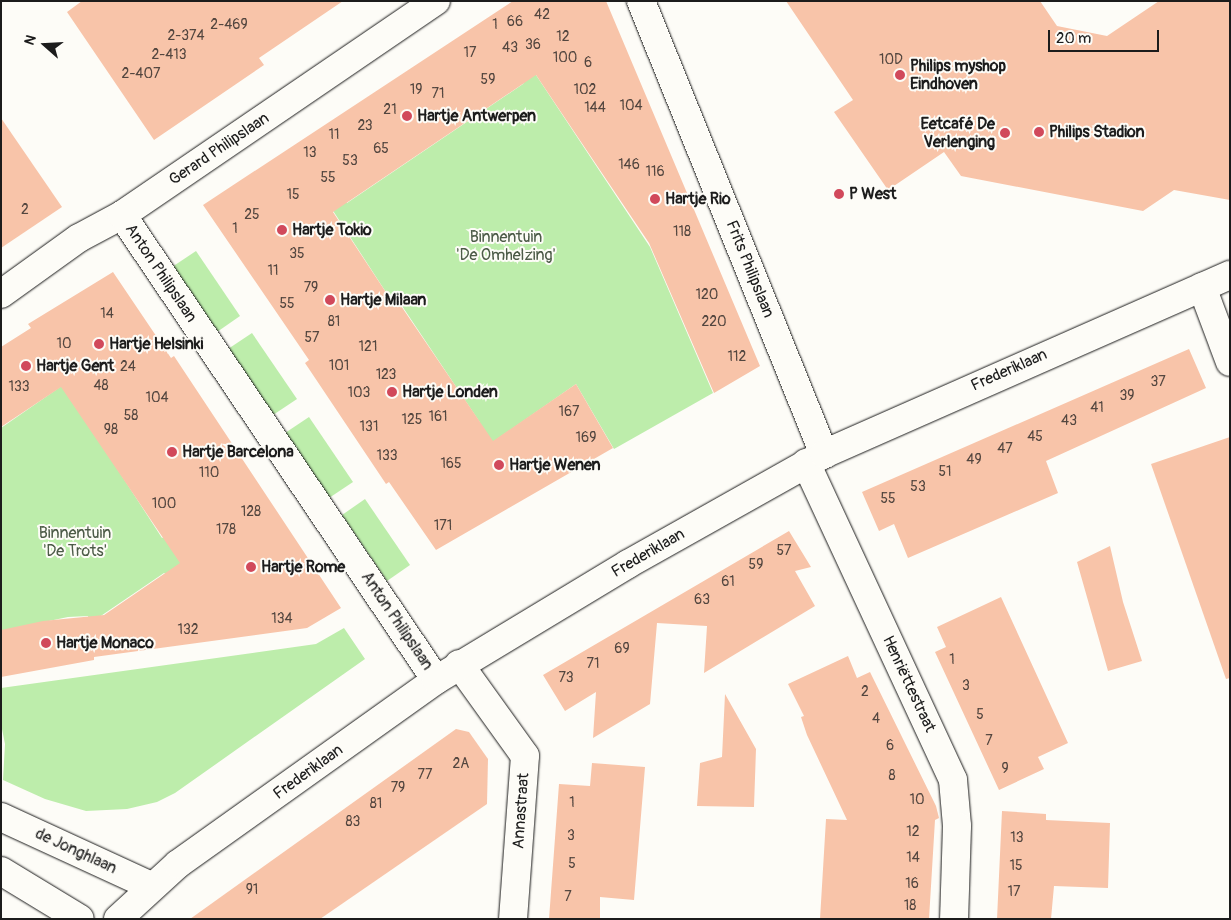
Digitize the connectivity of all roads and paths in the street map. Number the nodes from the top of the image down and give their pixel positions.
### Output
1 (436, 1) edge
2 (641, 1) edge
3 (122, 215) junction
4 (1230, 275) edge
5 (1202, 287) junction
6 (1, 294) edge
7 (1230, 362) edge
8 (815, 458) junction
9 (459, 664) junction
10 (436, 680) junction
11 (1, 817) edge
12 (1, 872) edge
13 (151, 886) junction
14 (80, 919) edge
15 (118, 919) edge
16 (513, 919) edge
17 (954, 919) edge

1 - 3 street, Gerard Philipslaan
2 - 8 street, Frits Philipslaan
3 - 6 street, Gerard Philipslaan
3 - 10 street, Anton Philipslaan
4 - 5 street, Frederiklaan
5 - 7 street
5 - 8 street, Frederiklaan
8 - 9 street, Frederiklaan
8 - 17 street, Henriëttestraat
9 - 10 street, Frederiklaan
9 - 16 street, Annastraat
10 - 13 street, Frederiklaan
11 - 13 street, de Jonghlaan
12 - 14 street
13 - 15 street, Frederiklaan

